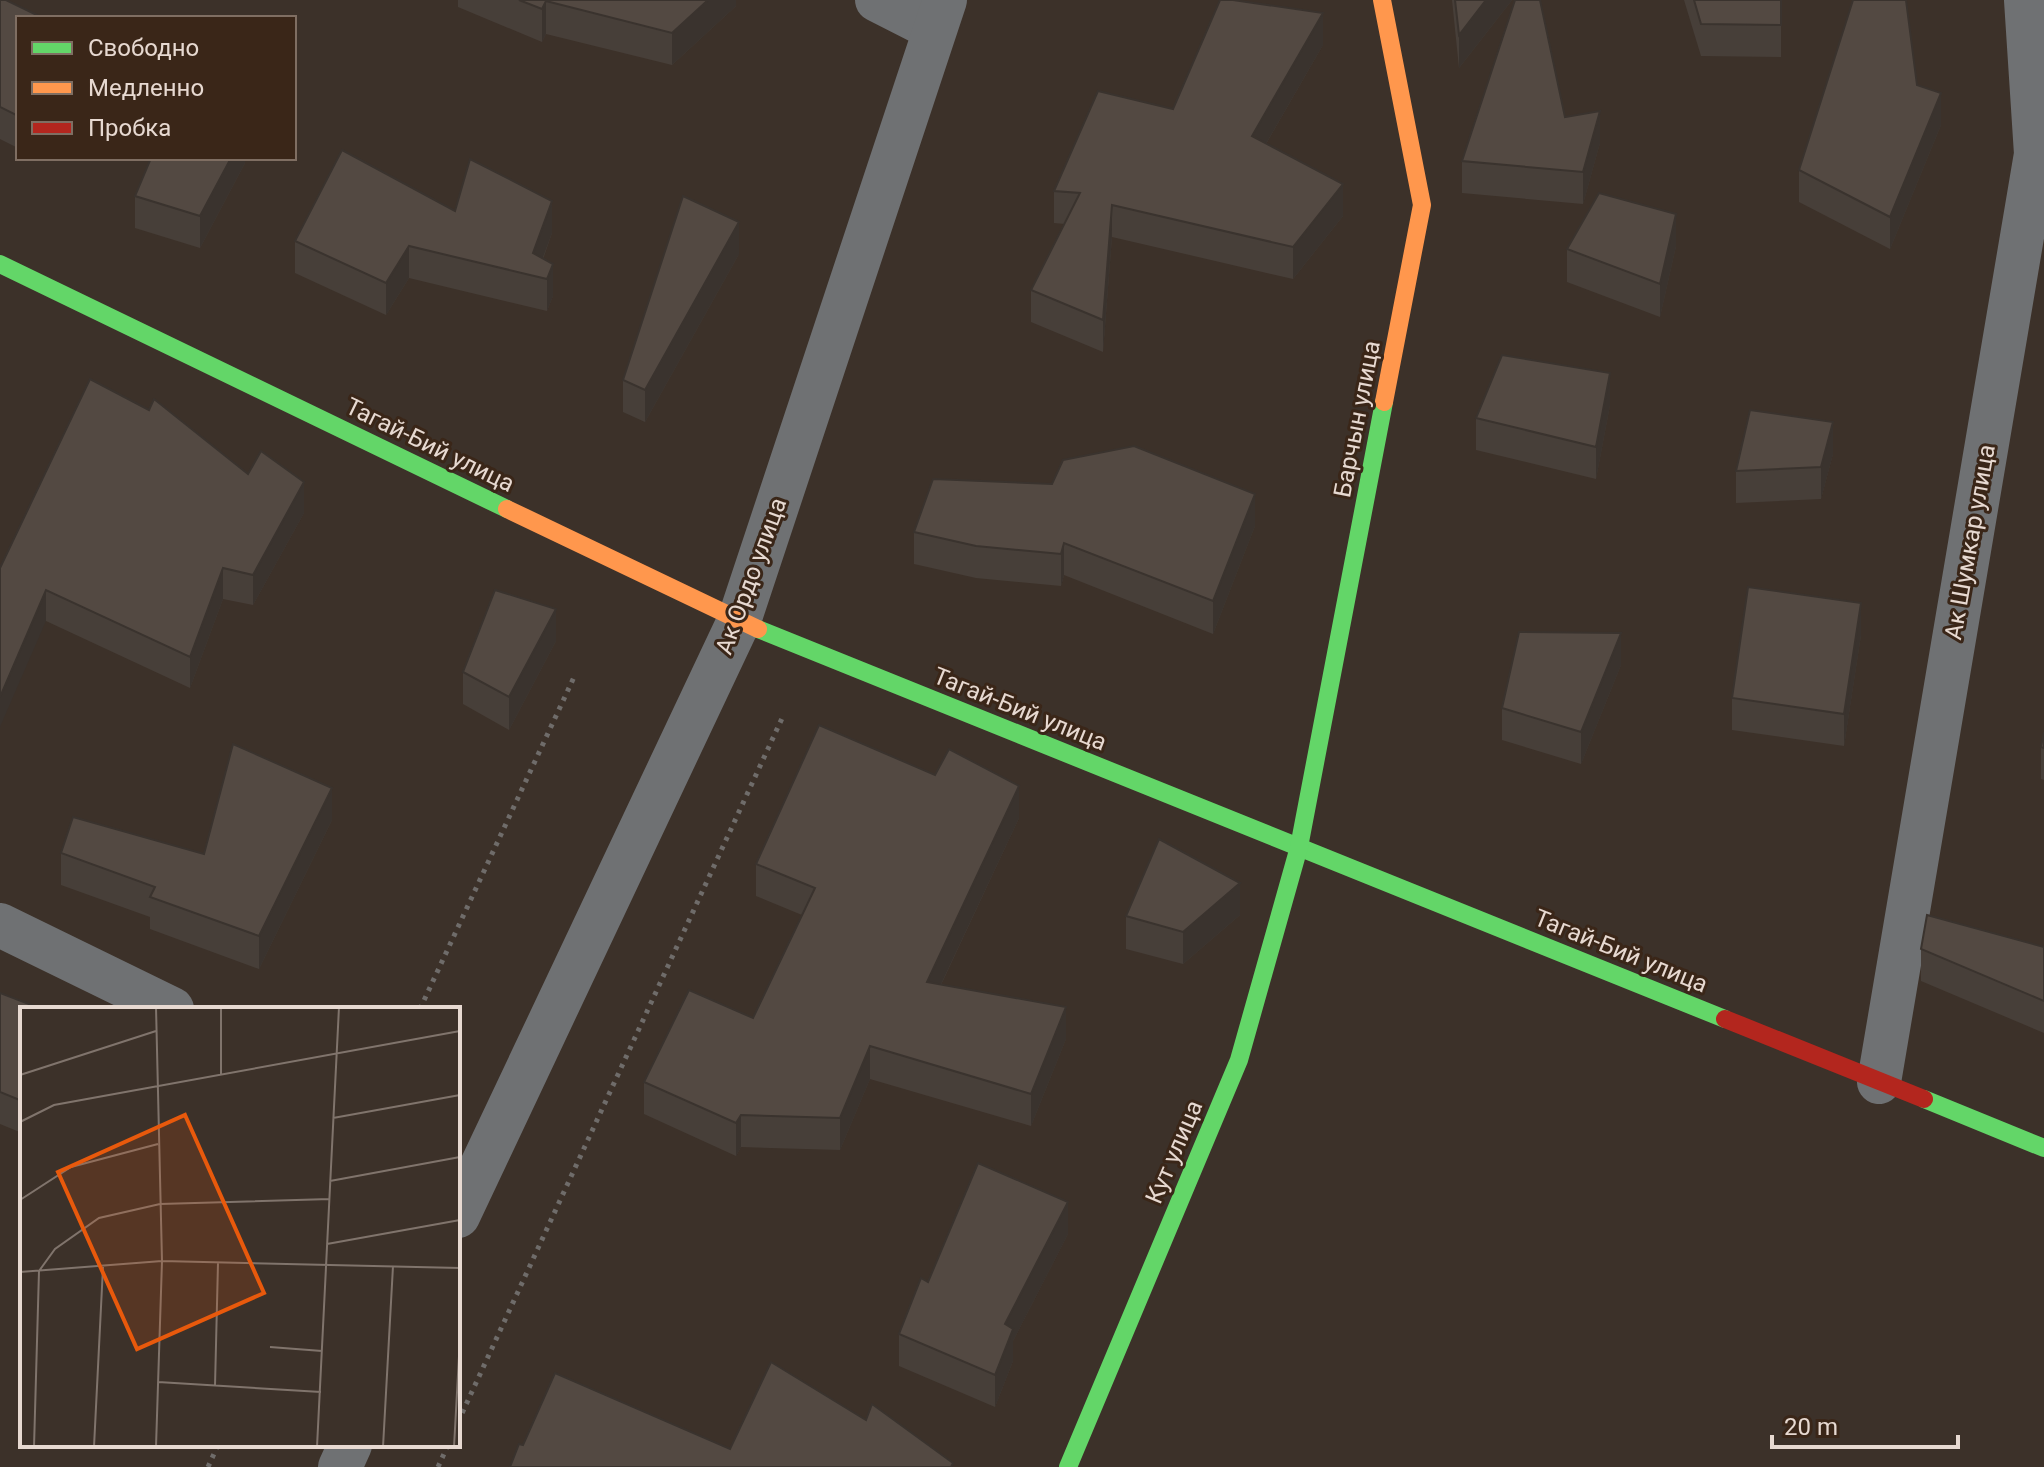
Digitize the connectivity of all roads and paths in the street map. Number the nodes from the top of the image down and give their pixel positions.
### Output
1 (877, 0) edge
2 (1382, 0) edge
3 (2026, 0) edge
4 (939, 14) edge
5 (0, 264) edge
6 (739, 621) junction
7 (575, 675) dead end
8 (784, 714) dead end
9 (1299, 847) junction
10 (0, 925) edge
11 (168, 1007) edge
12 (421, 1007) edge
13 (1879, 1082) junction
14 (2044, 1148) edge
15 (472, 1150) edge
16 (460, 1207) edge
17 (460, 1418) edge
18 (217, 1447) edge
19 (349, 1447) edge
20 (447, 1447) edge
21 (208, 1467) edge
22 (340, 1467) edge
23 (438, 1467) edge
24 (1068, 1467) edge

1 - 4 street
2 - 9 street, Барчын улица
3 - 13 street, Ак Шумкар улица
4 - 6 street, Ак Ордо улица
5 - 6 street, Тагай-Бий улица
6 - 9 street, Тагай-Бий улица
6 - 15 street, Ак Ордо улица
7 - 12 path
8 - 17 path
9 - 13 street, Тагай-Бий улица
9 - 24 street, Кут улица
10 - 11 street
13 - 14 street, Тагай-Бий улица
15 - 16 street, Ак Ордо улица
18 - 21 path
19 - 22 street
20 - 23 path

